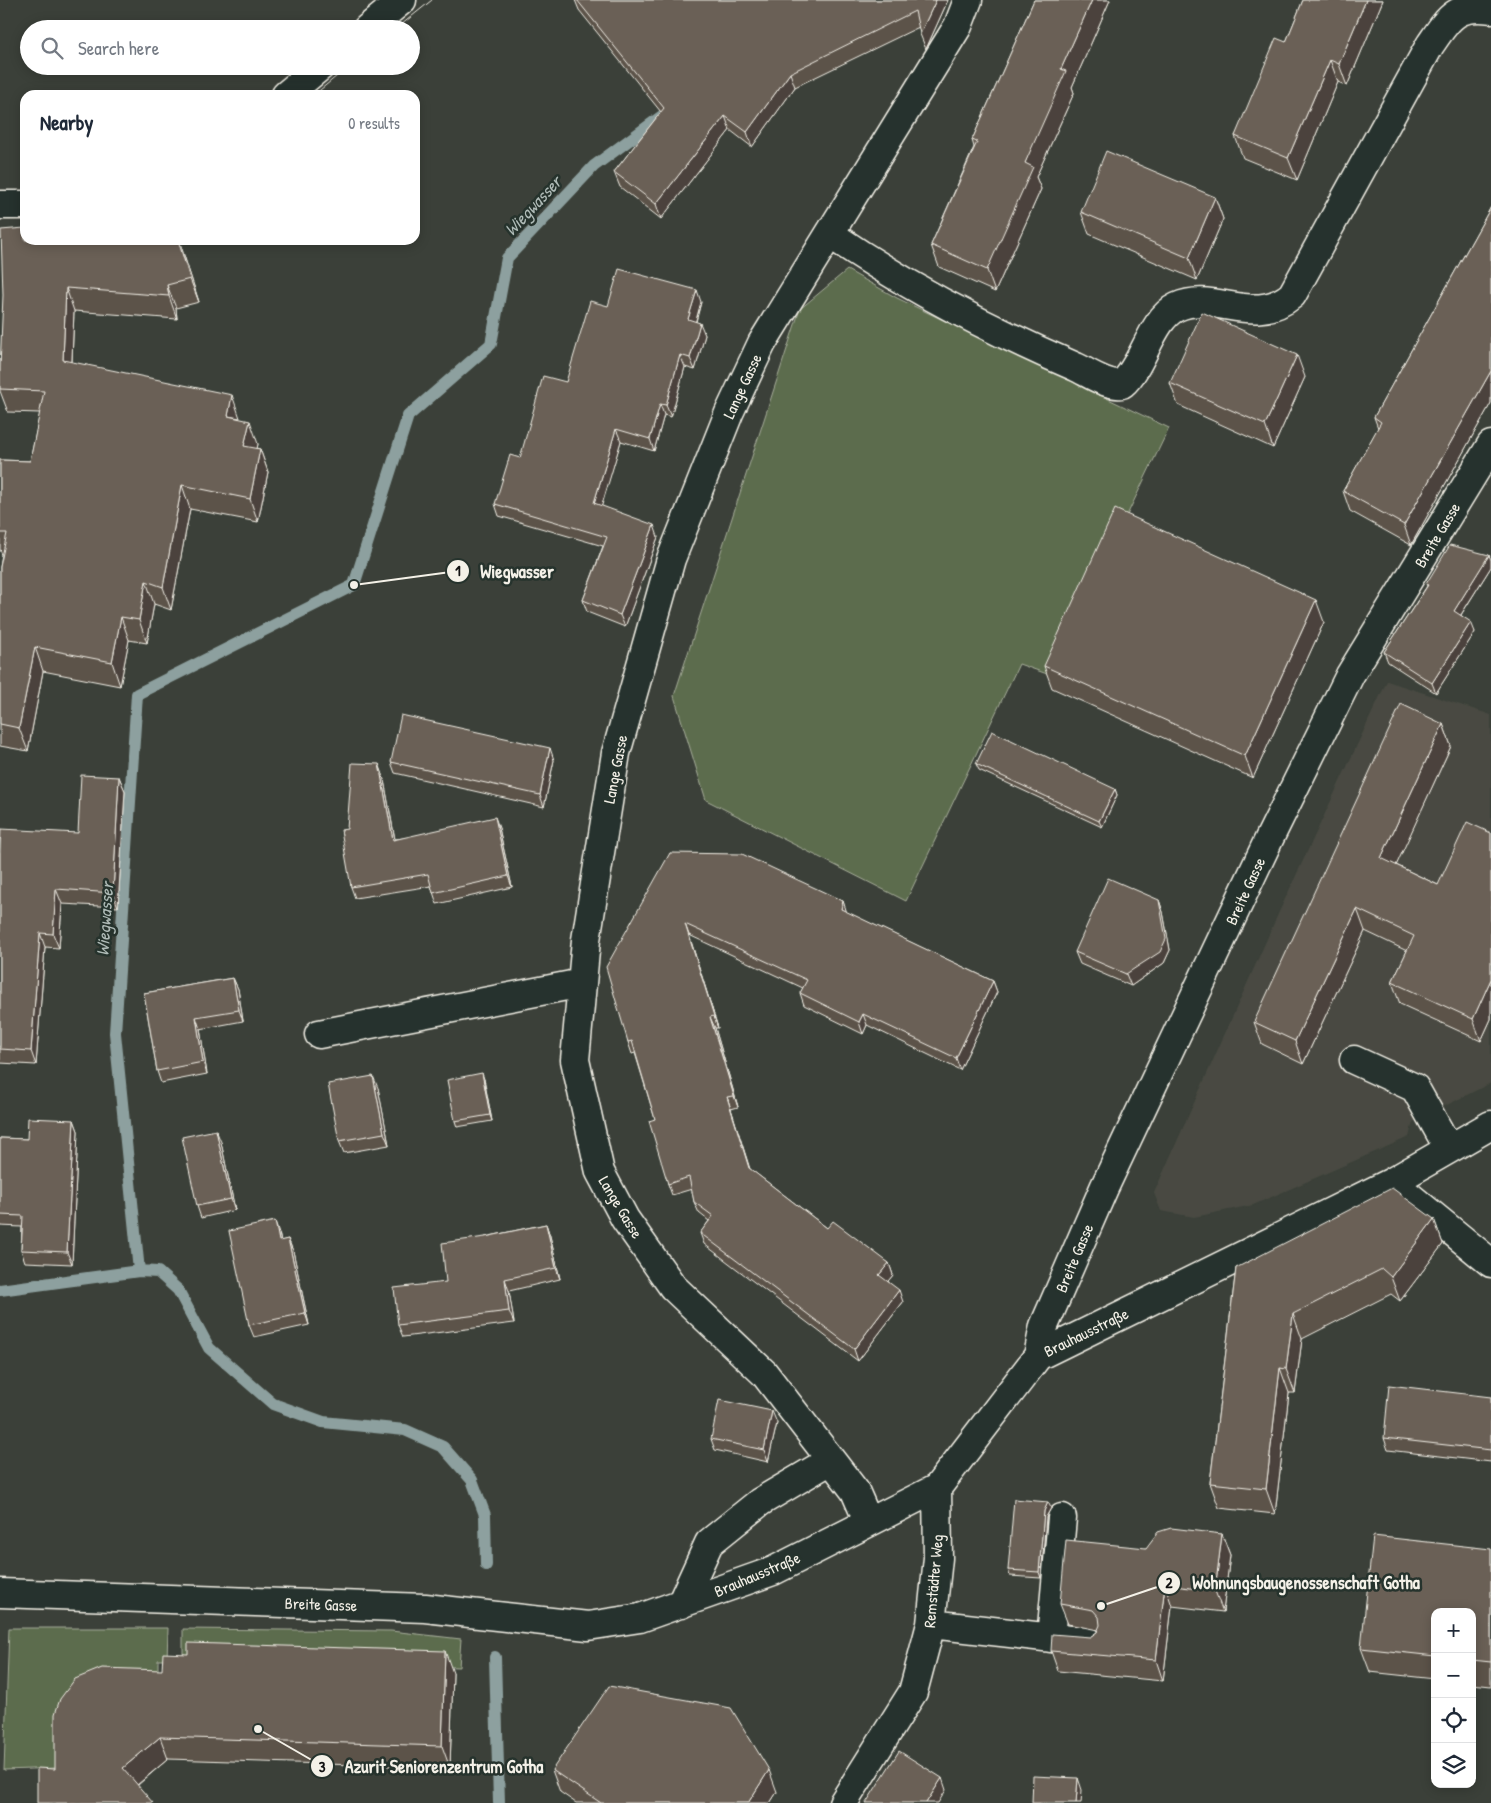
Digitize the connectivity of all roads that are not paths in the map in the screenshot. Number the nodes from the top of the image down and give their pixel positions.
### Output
1 (402, 0) edge
2 (968, 0) edge
3 (1491, 9) edge
4 (378, 20) edge
5 (310, 75) edge
6 (292, 90) edge
7 (0, 205) edge
8 (20, 205) edge
9 (830, 234) junction
10 (1487, 461) edge
11 (582, 983) junction
12 (319, 1034) dead end
13 (1354, 1060) dead end
14 (1491, 1125) edge
15 (1449, 1149) junction
16 (1392, 1182) junction
17 (1491, 1263) edge
18 (1038, 1356) junction
19 (831, 1460) junction
20 (937, 1488) junction
21 (1062, 1518) dead end
22 (868, 1522) junction
23 (0, 1593) edge
24 (681, 1604) junction
25 (640, 1618) joint
26 (931, 1624) junction
27 (1051, 1638) junction
28 (1092, 1643) edge
29 (843, 1803) edge

1 - 4 street
2 - 9 street, Lange Gasse
3 - 9 street
5 - 6 street
7 - 8 street
9 - 11 street, Lange Gasse
10 - 18 street, Breite Gasse
11 - 12 street
11 - 19 street, Lange Gasse
13 - 15 street
14 - 15 street, Brauhausstraße
15 - 16 street, Brauhausstraße
16 - 17 street
16 - 18 street, Brauhausstraße
18 - 20 street, Brauhausstraße
19 - 22 street, Lange Gasse
19 - 24 street
20 - 22 street, Brauhausstraße
20 - 26 street, Remstädter Weg
21 - 27 street
22 - 24 street, Brauhausstraße
23 - 25 street, Breite Gasse
24 - 25 street, Brauhausstraße
26 - 27 street
26 - 29 street, Remstädter Weg
27 - 28 street

